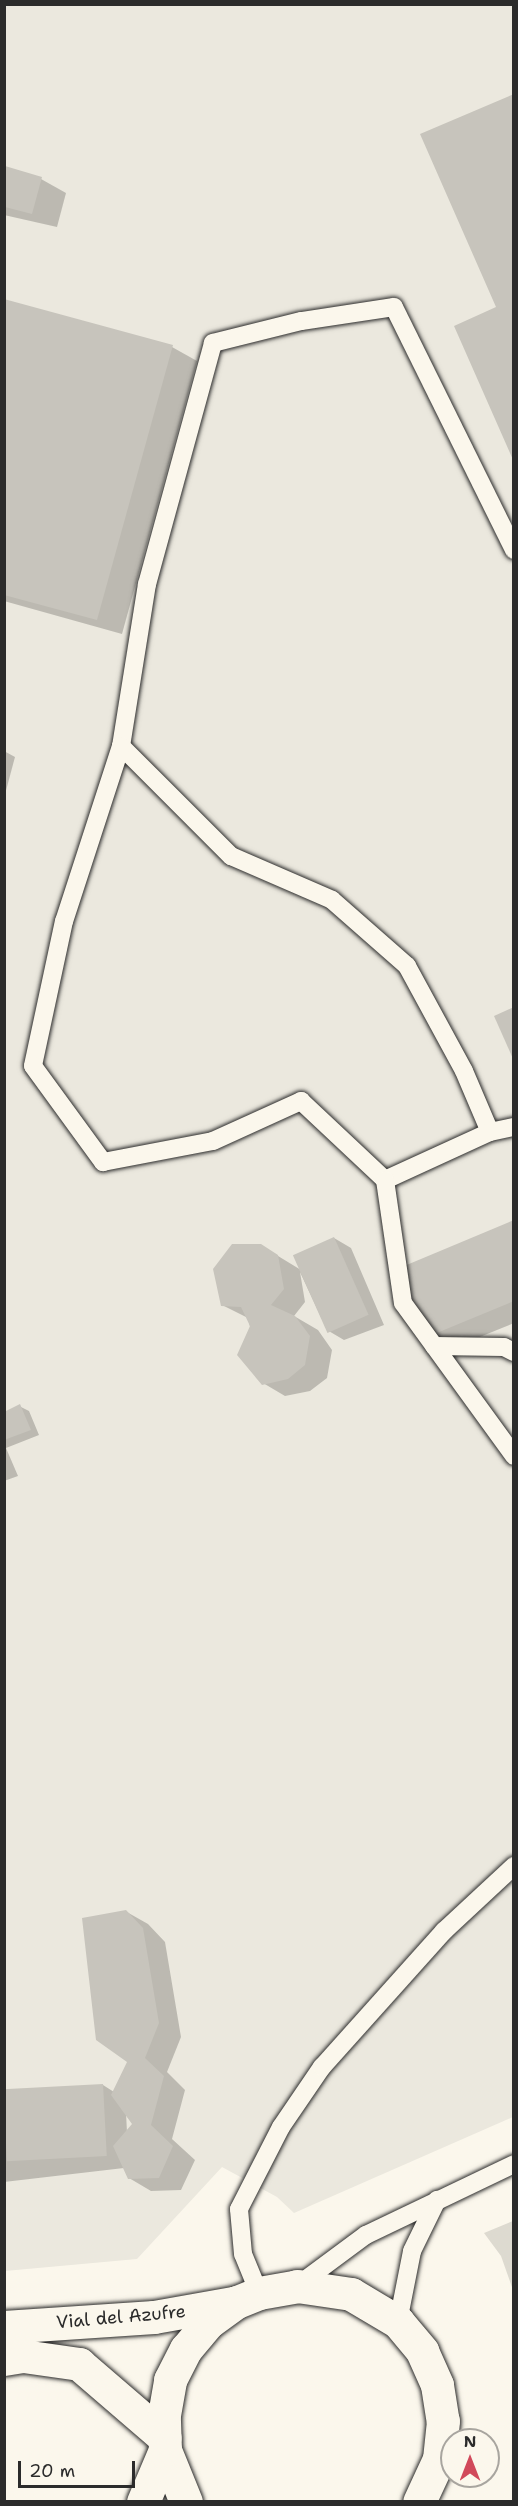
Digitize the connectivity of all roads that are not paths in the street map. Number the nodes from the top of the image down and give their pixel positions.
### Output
1 (513, 550) edge
2 (121, 746) junction
3 (513, 1126) edge
4 (490, 1132) junction
5 (385, 1180) junction
6 (434, 1346) junction
7 (513, 1352) edge
8 (513, 1456) edge
9 (513, 1866) edge
10 (513, 2164) edge
11 (437, 2200) junction
12 (297, 2286) junction
13 (248, 2298) junction
14 (398, 2322) junction
15 (4, 2327) edge
16 (4, 2359) edge
17 (165, 2444) junction
18 (143, 2502) edge
19 (186, 2502) edge
20 (419, 2502) edge

1 - 2 lane
2 - 4 lane
2 - 5 lane
3 - 4 lane
4 - 5 lane
5 - 6 lane
6 - 7 lane
6 - 8 lane
9 - 13 lane
10 - 11 lane
11 - 12 lane
11 - 14 lane
12 - 13 street, Vial del Azufre
12 - 14 street, Vial del Azufre
13 - 15 street, Vial del Azufre
13 - 17 street
14 - 20 street, Vial del Azufre
16 - 17 street
17 - 18 street
17 - 19 street

